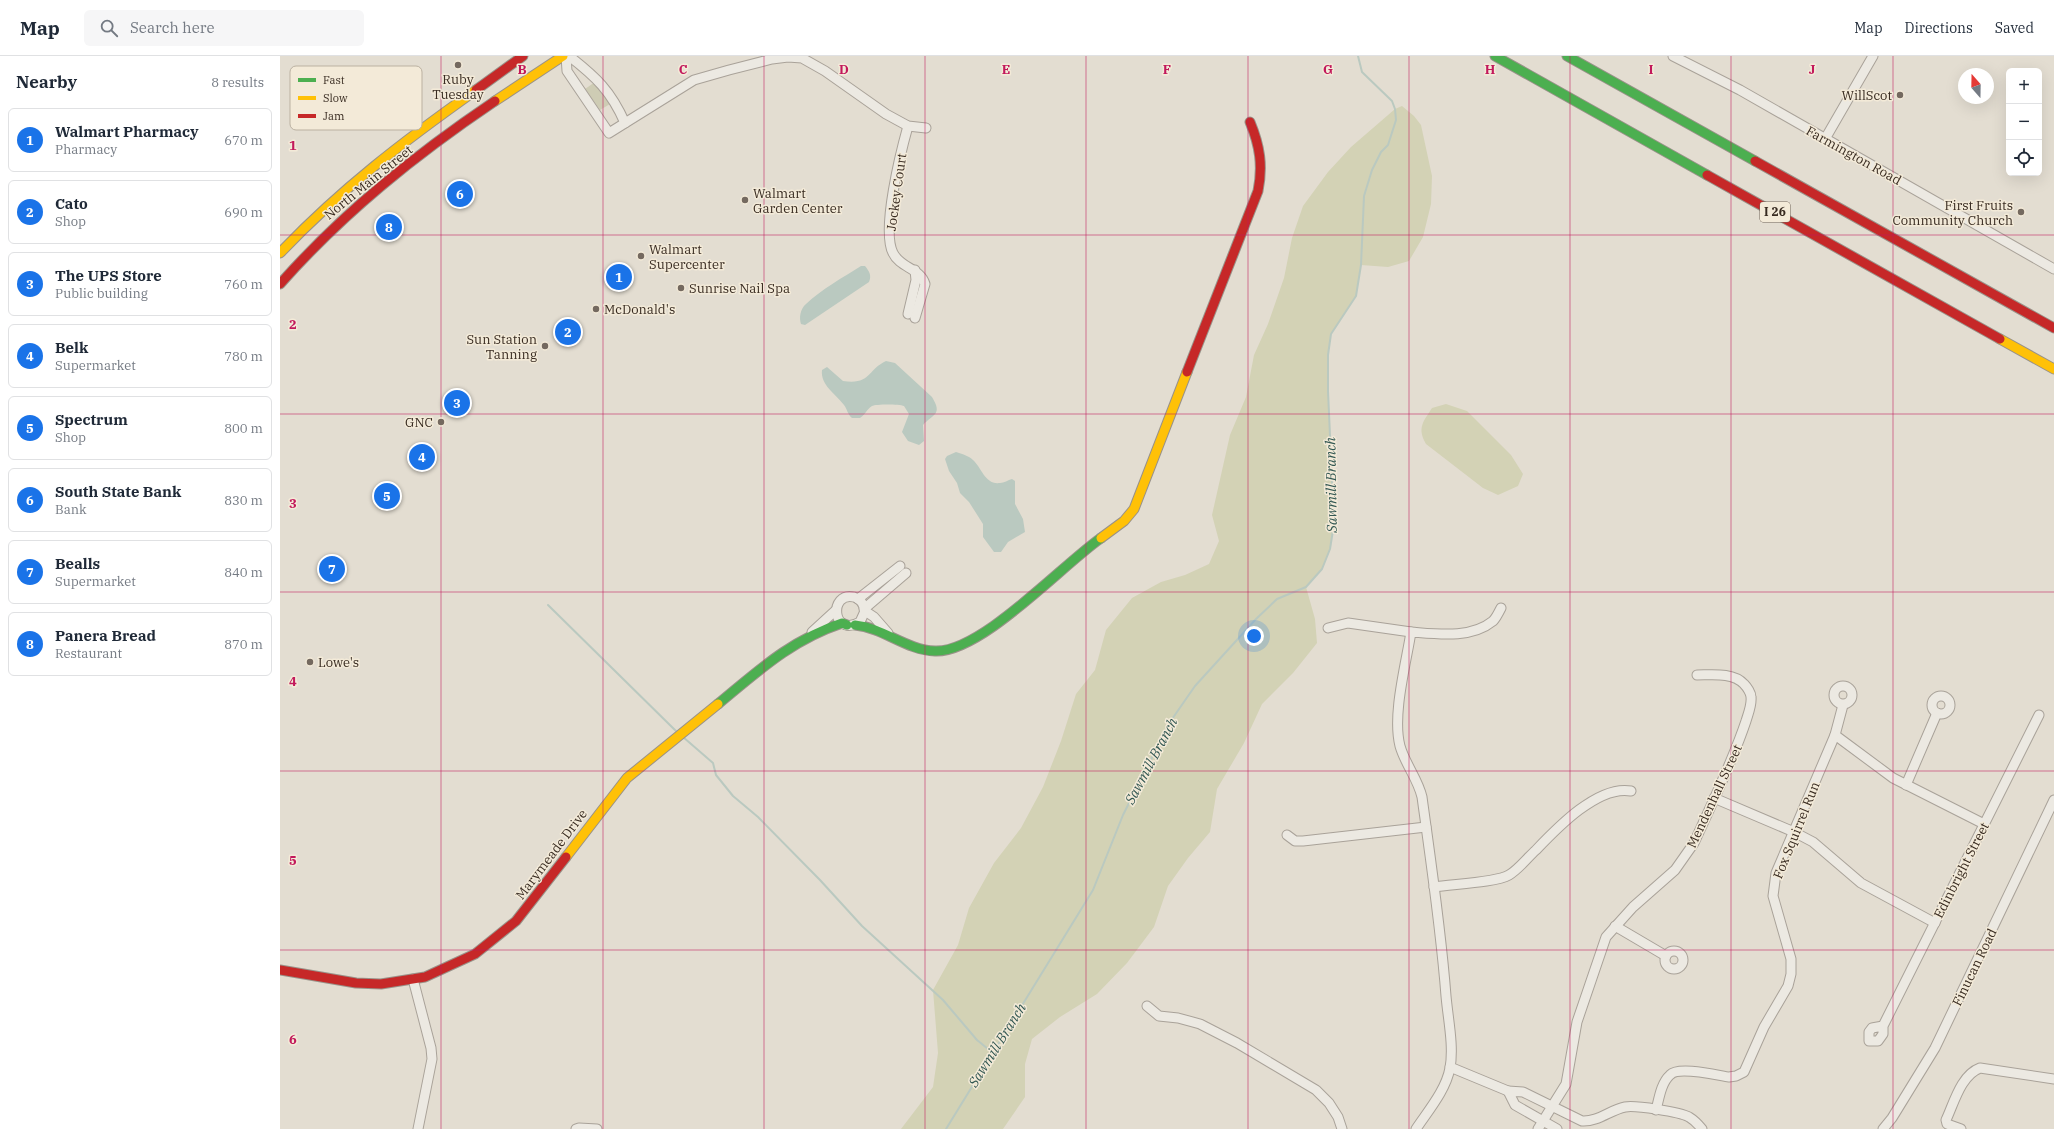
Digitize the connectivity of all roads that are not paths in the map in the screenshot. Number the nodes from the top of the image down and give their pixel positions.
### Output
1 (523, 56) edge
2 (562, 56) edge
3 (567, 56) edge
4 (1495, 56) edge
5 (1567, 56) edge
6 (1672, 56) edge
7 (1873, 56) edge
8 (1250, 122) dead end
9 (625, 123) junction
10 (908, 126) junction
11 (926, 128) dead end
12 (422, 129) edge
13 (421, 130) edge
14 (1825, 140) junction
15 (280, 254) edge
16 (2054, 269) edge
17 (280, 284) edge
18 (911, 316) dead end
19 (2054, 328) edge
20 (2054, 369) edge
21 (858, 599) junction
22 (1501, 608) dead end
23 (836, 610) junction
24 (864, 610) junction
25 (851, 625) junction
26 (1328, 628) dead end
27 (1412, 632) junction
28 (893, 637) junction
29 (802, 641) junction
30 (1697, 674) dead end
31 (1843, 705) dead end
32 (1937, 713) dead end
33 (2039, 714) dead end
34 (1835, 734) junction
35 (1906, 785) junction
36 (1631, 791) dead end
37 (1714, 798) junction
38 (2054, 800) edge
39 (1984, 824) junction
40 (1426, 827) junction
41 (1794, 832) junction
42 (1287, 835) dead end
43 (1434, 887) junction
44 (1935, 923) junction
45 (1615, 926) junction
46 (1666, 956) dead end
47 (280, 970) edge
48 (413, 979) junction
49 (1148, 1006) dead end
50 (1883, 1026) dead end
51 (1450, 1067) junction
52 (2054, 1079) edge
53 (1508, 1091) junction
54 (1552, 1107) junction
55 (1656, 1110) junction
56 (1543, 1120) junction
57 (418, 1129) edge
58 (576, 1129) edge
59 (597, 1129) edge
60 (1342, 1129) edge
61 (1416, 1129) edge
62 (1538, 1129) edge
63 (1557, 1129) edge
64 (1702, 1129) edge
65 (1883, 1129) edge
66 (1961, 1129) edge

1 - 12 main road, North Main Street
2 - 17 main road, North Main Street
3 - 9 street
3 - 9 street
4 - 20 main road, I 26
5 - 19 main road, I 26
6 - 14 street, Farmington Road
7 - 14 street
8 - 28 main road
9 - 10 street
10 - 11 street
10 - 18 street, Jockey Court
13 - 15 main road, North Main Street
14 - 16 street, Farmington Road
21 - 23 street
21 - 24 street
21 - 24 street
22 - 27 street
23 - 25 street
23 - 29 street, Marymeade Drive
24 - 25 street
24 - 28 street
25 - 28 main road
25 - 29 main road, Marymeade Drive
26 - 27 street
27 - 40 street
29 - 48 main road, Marymeade Drive
30 - 37 street, Mendenhall Street
31 - 34 street, Fox Squirrel Run
32 - 35 street
33 - 39 street, Edinbright Street
34 - 35 street
34 - 41 street, Fox Squirrel Run
35 - 39 street
36 - 43 street
37 - 41 street
37 - 45 street, Mendenhall Street
38 - 65 street, Finucan Road
39 - 44 street, Edinbright Street
40 - 42 street
40 - 43 street
41 - 44 street
41 - 55 street, Fox Squirrel Run
43 - 51 street
44 - 50 street, Edinbright Street
45 - 46 street
45 - 54 street, Mendenhall Street
47 - 48 main road, Marymeade Drive
48 - 57 street
49 - 60 street
51 - 53 street
51 - 61 street
52 - 66 street
53 - 54 street
53 - 56 street
54 - 55 street
54 - 56 street, Mendenhall Street
55 - 64 street
56 - 62 street, Mendenhall Street
56 - 63 street
58 - 59 street

